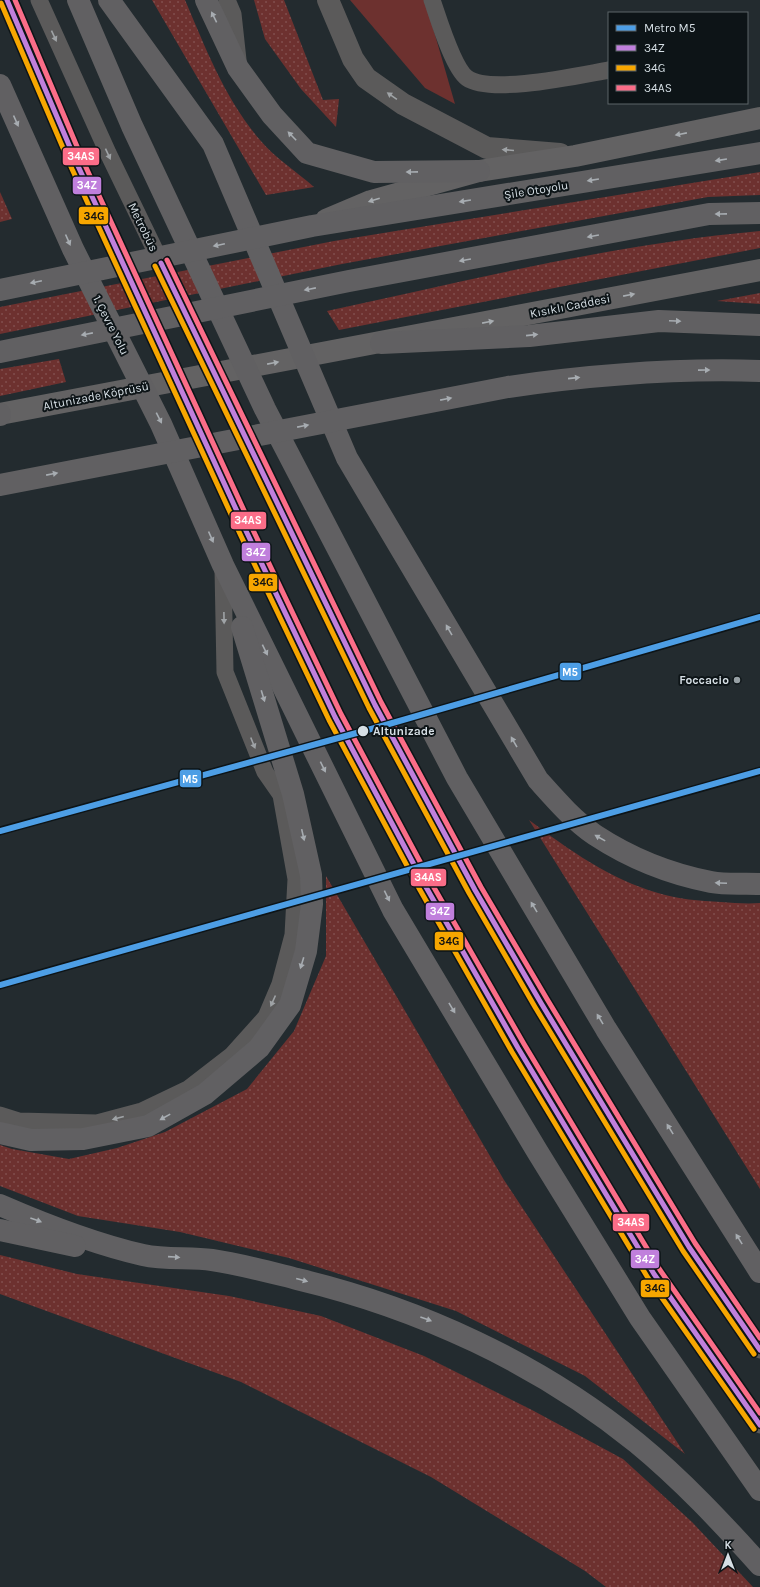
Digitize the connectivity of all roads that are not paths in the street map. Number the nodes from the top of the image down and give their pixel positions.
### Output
1 (7, 0) edge
2 (39, 0) edge
3 (78, 0) edge
4 (110, 0) edge
5 (206, 0) edge
6 (227, 0) edge
7 (328, 0) edge
8 (432, 0) edge
9 (238, 68) junction
10 (608, 70) edge
11 (0, 85) edge
12 (760, 118) edge
13 (760, 153) edge
14 (575, 156) junction
15 (479, 171) junction
16 (760, 213) edge
17 (312, 226) junction
18 (760, 270) edge
19 (0, 290) edge
20 (760, 325) edge
21 (381, 343) junction
22 (0, 352) edge
23 (760, 371) edge
24 (0, 414) edge
25 (7, 483) edge
26 (223, 565) junction
27 (760, 884) edge
28 (0, 1115) edge
29 (0, 1133) edge
30 (0, 1205) edge
31 (0, 1230) edge
32 (145, 1255) junction
33 (760, 1272) edge
34 (760, 1350) edge
35 (760, 1425) edge
36 (760, 1490) edge
37 (760, 1566) edge

1 - 35 lane
2 -> 34 lane, Metrobüs
33 -> 3 highway
27 -> 4 highway
9 -> 5 highway
6 - 9 lane
14 -> 7 street
8 - 10 lane
15 -> 9 highway
11 -> 26 highway, 1. Çevre Yolu
12 -> 14 main road
13 -> 17 highway, Şile Otoyolu
14 - 15 main road
15 -> 17 main road
16 -> 22 highway
17 -> 19 highway
21 -> 18 main road, Kısıklı Caddesi
21 -> 20 highway
24 -> 21 main road, Altunizade Köprüsü
25 -> 23 highway
26 -> 28 lane
26 -> 29 highway
26 -> 36 highway
30 -> 32 highway
31 - 32 highway
32 -> 37 highway

